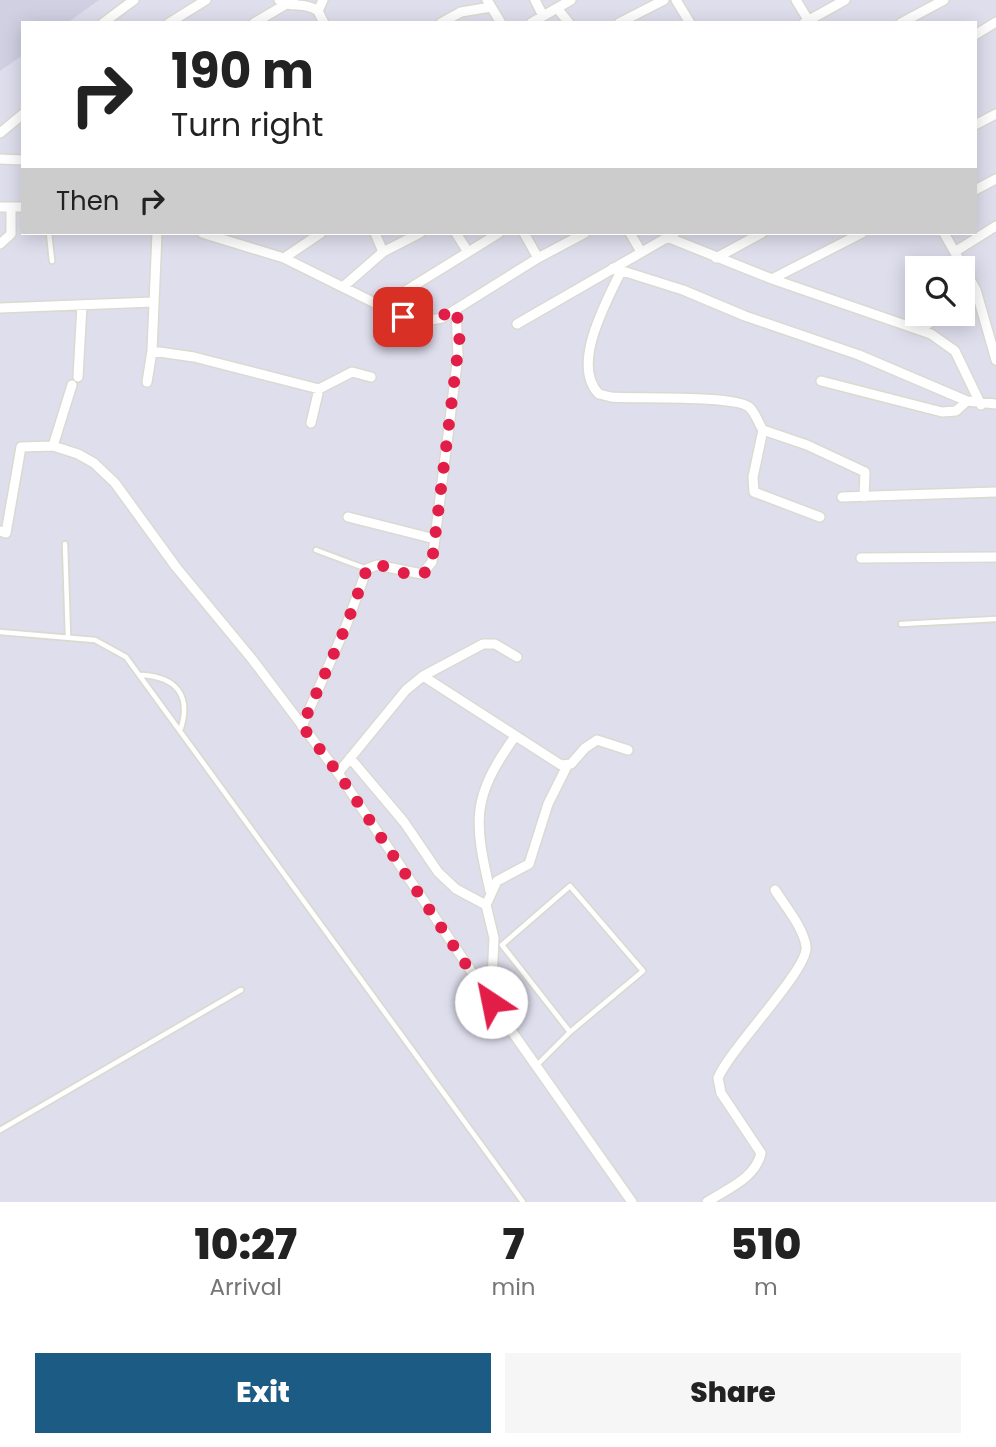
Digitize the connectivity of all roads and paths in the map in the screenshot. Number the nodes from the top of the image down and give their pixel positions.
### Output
1 (134, 0) edge
2 (206, 0) edge
3 (323, 0) edge
4 (535, 0) edge
5 (571, 0) edge
6 (663, 0) edge
7 (676, 0) edge
8 (796, 0) edge
9 (845, 0) edge
10 (944, 0) edge
11 (285, 2) edge
12 (489, 3) edge
13 (557, 8) junction
14 (318, 11) junction
15 (544, 16) junction
16 (106, 21) edge
17 (172, 21) edge
18 (257, 21) edge
19 (323, 21) edge
20 (445, 21) edge
21 (500, 21) edge
22 (535, 21) edge
23 (567, 21) edge
24 (623, 21) edge
25 (689, 21) edge
26 (807, 21) edge
27 (810, 21) edge
28 (905, 21) edge
29 (996, 22) edge
30 (977, 34) edge
31 (996, 114) edge
32 (21, 116) edge
33 (977, 124) edge
34 (0, 133) edge
35 (0, 159) edge
36 (21, 160) edge
37 (996, 180) edge
38 (977, 190) edge
39 (0, 207) edge
40 (11, 207) junction
41 (21, 207) edge
42 (996, 226) edge
43 (49, 235) edge
44 (157, 235) edge
45 (209, 235) edge
46 (318, 235) edge
47 (376, 235) edge
48 (416, 235) edge
49 (457, 235) edge
50 (496, 235) edge
51 (525, 235) edge
52 (581, 235) edge
53 (631, 235) edge
54 (671, 235) edge
55 (758, 235) edge
56 (858, 235) edge
57 (945, 235) edge
58 (0, 244) edge
59 (639, 250) junction
60 (956, 251) junction
61 (383, 252) junction
62 (468, 252) junction
63 (284, 258) junction
64 (538, 258) junction
65 (716, 258) junction
66 (52, 261) dead end
67 (617, 270) junction
68 (772, 279) junction
69 (344, 286) junction
70 (976, 290) joint
71 (153, 302) junction
72 (82, 305) junction
73 (381, 306) junction
74 (0, 308) edge
75 (456, 309) junction
76 (517, 324) dead end
77 (925, 326) edge
78 (991, 327) edge
79 (920, 330) junction
80 (152, 351) junction
81 (996, 360) edge
82 (371, 377) dead end
83 (821, 381) dead end
84 (146, 382) dead end
85 (319, 389) junction
86 (967, 401) junction
87 (996, 404) edge
88 (981, 405) junction
89 (311, 423) dead end
90 (763, 430) junction
91 (53, 446) junction
92 (996, 492) edge
93 (842, 496) dead end
94 (864, 497) junction
95 (348, 517) dead end
96 (820, 517) dead end
97 (0, 531) edge
98 (435, 539) junction
99 (65, 544) dead end
100 (316, 550) dead end
101 (996, 557) edge
102 (861, 558) dead end
103 (367, 569) junction
104 (996, 619) edge
105 (901, 624) dead end
106 (0, 632) edge
107 (68, 637) junction
108 (517, 657) dead end
109 (141, 675) junction
110 (423, 676) junction
111 (302, 726) junction
112 (181, 728) junction
113 (514, 737) junction
114 (628, 750) dead end
115 (350, 758) junction
116 (567, 766) junction
117 (338, 773) junction
118 (775, 890) dead end
119 (490, 891) junction
120 (486, 905) junction
121 (241, 990) dead end
122 (491, 1002) junction
123 (570, 1032) junction
124 (536, 1066) junction
125 (0, 1130) edge
126 (523, 1202) edge
127 (632, 1202) edge
128 (707, 1202) edge

1 - 16 street
2 - 17 street
3 - 14 street
4 - 15 street
5 - 13 street
6 - 24 street
7 - 25 street
8 - 26 street
9 - 27 street
10 - 28 street
11 - 14 street
11 - 18 street
12 - 20 street
12 - 21 street
13 - 15 street
13 - 23 street
14 - 19 street
15 - 22 street
29 - 30 street
31 - 33 street
32 - 34 street
35 - 36 street
37 - 38 street
39 - 40 street
40 - 41 street
40 - 58 street
42 - 60 street
43 - 66 lane
44 - 71 street
45 - 63 street
46 - 63 street
47 - 61 street
48 - 61 street
49 - 62 street
50 - 62 street
51 - 64 street
52 - 64 street
53 - 59 street
54 - 59 street
54 - 65 street
55 - 65 street
56 - 68 street
57 - 60 street
59 - 67 street
60 - 70 street
61 - 69 street
62 - 73 street
63 - 69 street
64 - 75 street
65 - 68 street
67 - 76 street
67 - 86 street
67 - 90 street
68 - 79 street
69 - 73 street
70 - 78 street
71 - 72 street
71 - 80 street
72 - 74 street
72 - 91 street
73 - 75 street
75 - 98 street
77 - 79 street
78 - 81 street
79 - 88 street
80 - 84 street
80 - 85 street
82 - 85 street
83 - 86 street
85 - 89 street
86 - 88 street
87 - 88 street
90 - 94 street
90 - 96 street
91 - 97 street
91 - 111 street
92 - 94 street
93 - 94 street
95 - 98 street
98 - 103 street
99 - 107 lane
100 - 103 lane
101 - 102 street
103 - 111 street
104 - 105 lane
106 - 107 lane
107 - 109 lane
108 - 110 street
109 - 112 lane
109 - 112 lane
110 - 113 street
110 - 115 street
111 - 117 street
112 - 126 lane
113 - 116 street
113 - 119 street
114 - 116 street
115 - 117 street
115 - 120 street
116 - 119 street
117 - 122 street
118 - 128 street
119 - 120 street
120 - 122 street
121 - 125 lane
122 - 124 street
123 - 123 lane
123 - 124 lane
124 - 127 street

